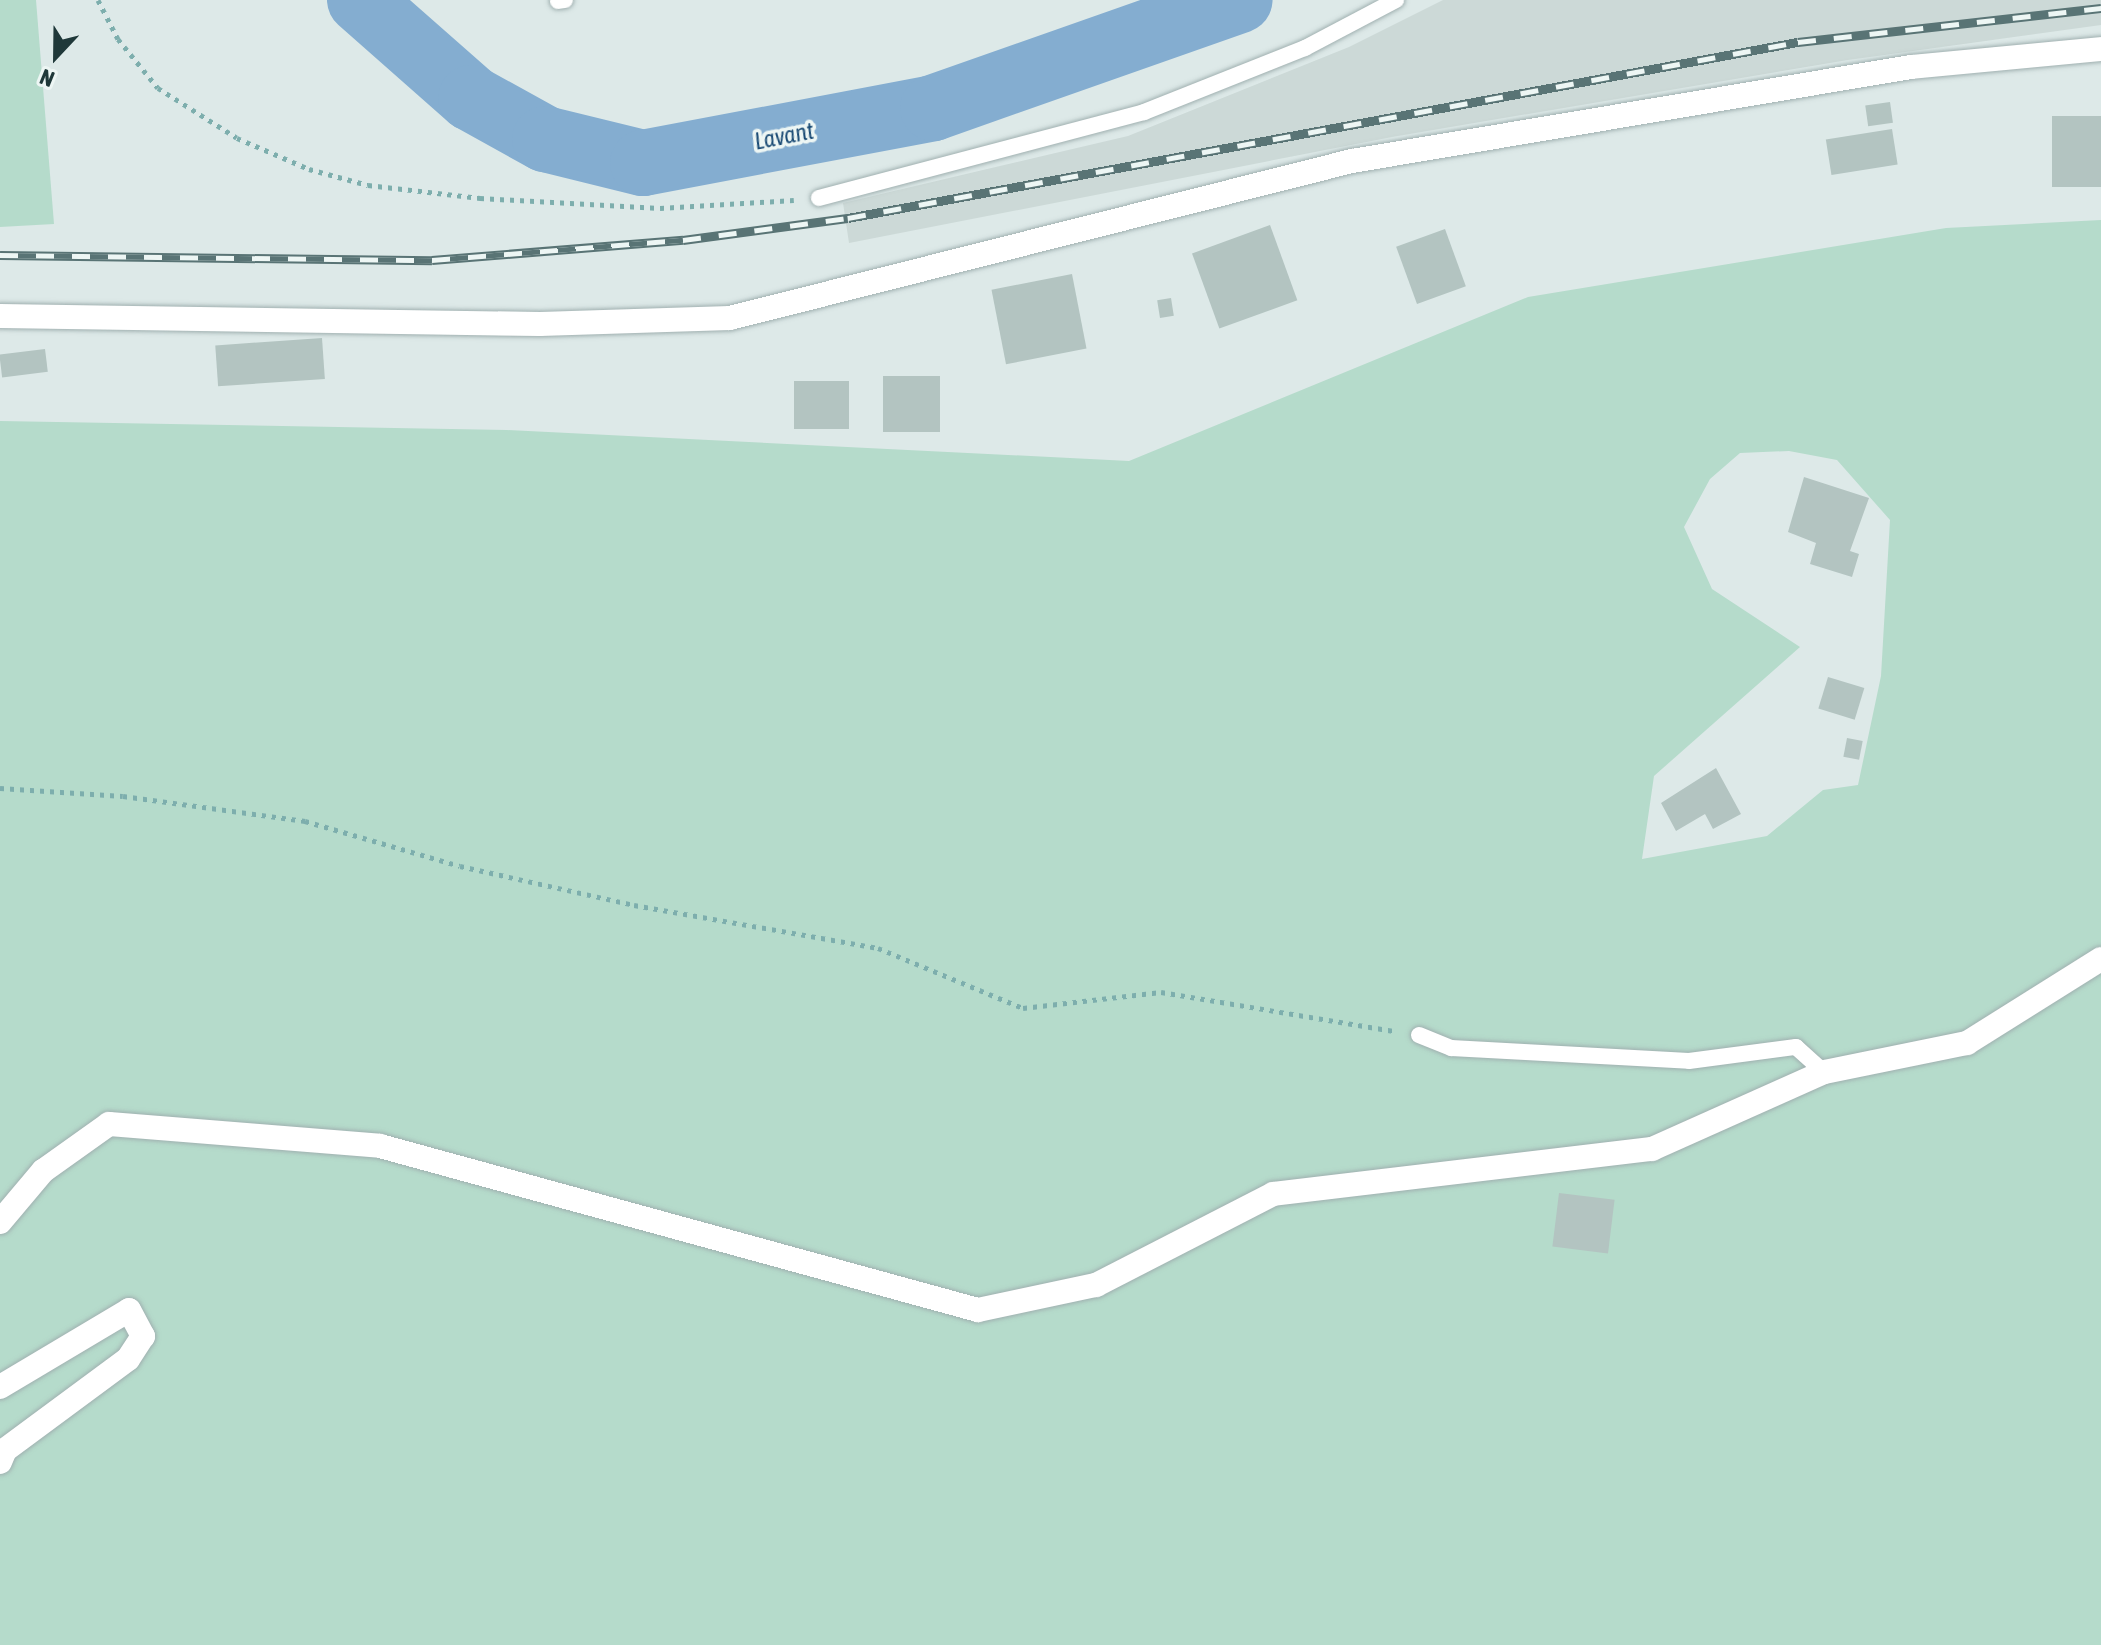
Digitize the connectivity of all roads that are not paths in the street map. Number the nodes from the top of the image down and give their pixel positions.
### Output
1 (1396, 0) edge
2 (2101, 49) edge
3 (819, 198) road end
4 (0, 316) edge
5 (2101, 959) edge
6 (1419, 1035) road end
7 (1824, 1072) junction
8 (0, 1222) edge
9 (0, 1387) edge
10 (0, 1462) edge

1 - 3 lane
2 - 4 street
5 - 7 street
6 - 7 lane
7 - 8 street
9 - 10 street

